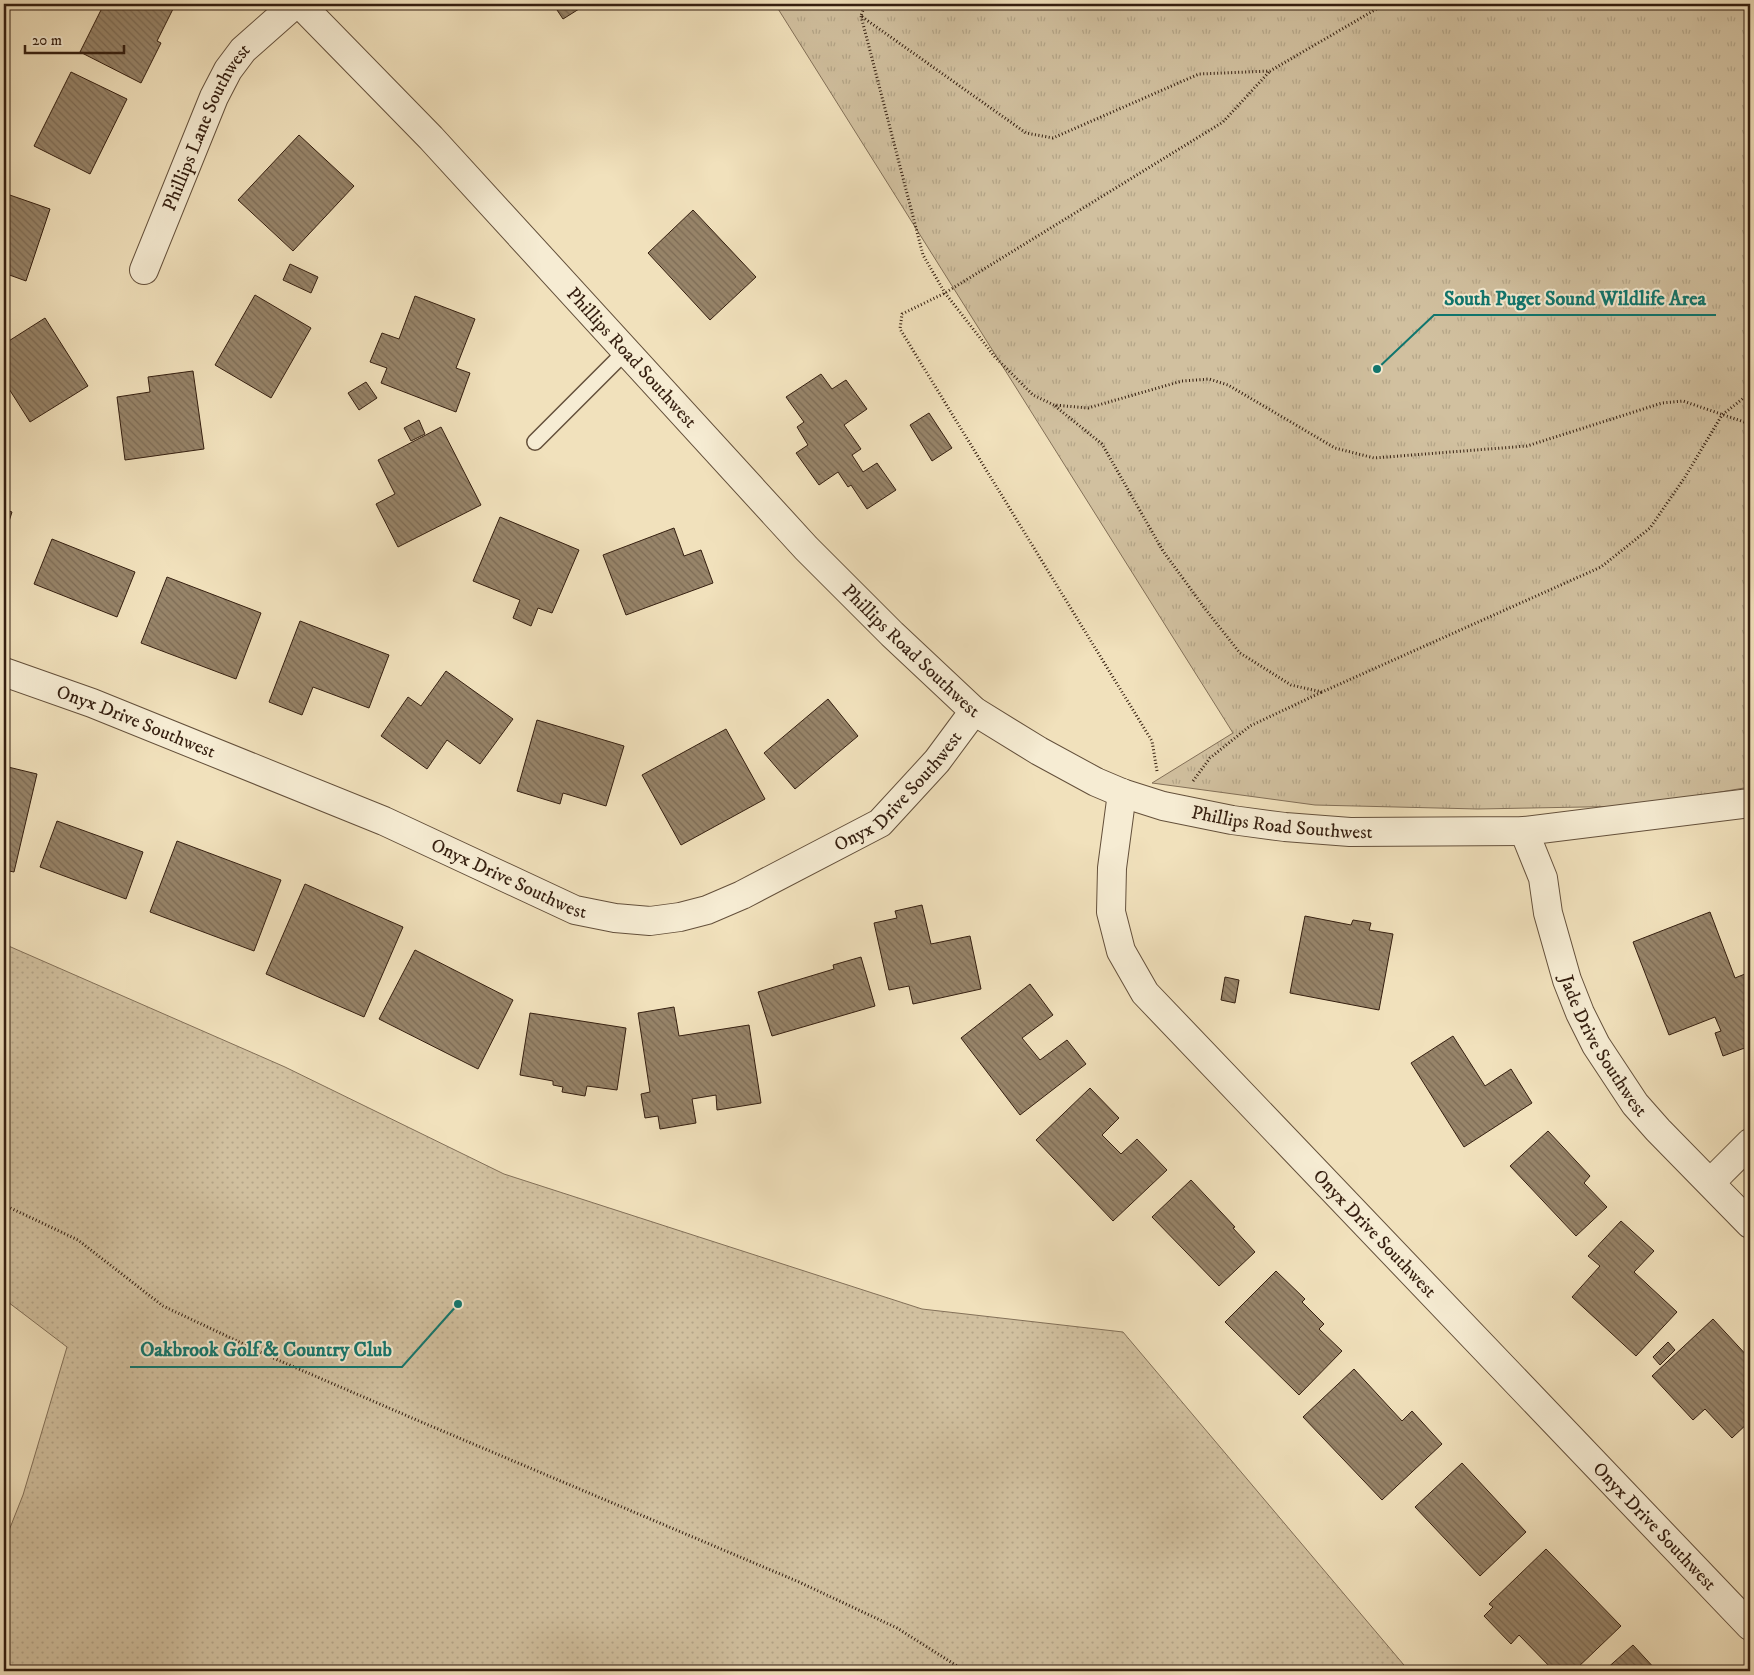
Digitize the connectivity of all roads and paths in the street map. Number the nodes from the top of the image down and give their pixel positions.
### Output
1 (296, 4) edge
2 (300, 4) edge
3 (865, 4) edge
4 (1385, 4) edge
5 (861, 16) junction
6 (1270, 71) junction
7 (144, 270) dead end
8 (945, 292) junction
9 (626, 351) junction
10 (1750, 393) edge
11 (1054, 405) junction
12 (1722, 415) junction
13 (1750, 424) edge
14 (535, 442) dead end
15 (4, 672) edge
16 (1322, 692) junction
17 (974, 711) junction
18 (1122, 793) junction
19 (1750, 803) edge
20 (1163, 806) junction
21 (1524, 830) junction
22 (1750, 1143) edge
23 (1711, 1182) junction
24 (4, 1205) edge
25 (1750, 1224) edge
26 (1750, 1626) edge
27 (965, 1671) edge

1 - 7 street, Phillips Lane Southwest
2 - 9 street, Phillips Road Southwest
3 - 5 path
4 - 6 path
5 - 6 path
5 - 8 path
6 - 8 path
8 - 11 path
8 - 20 path
9 - 14 lane
9 - 17 street, Phillips Road Southwest
10 - 12 path
11 - 12 path
11 - 16 path
12 - 13 path
12 - 16 path
15 - 17 street, Onyx Drive Southwest
16 - 20 path
17 - 18 street, Phillips Road Southwest
18 - 20 street, Phillips Road Southwest
18 - 26 street, Onyx Drive Southwest
19 - 21 street, Phillips Road Southwest
20 - 21 street, Phillips Road Southwest
21 - 23 street, Jade Drive Southwest
22 - 23 street
23 - 25 street, Jade Drive Southwest
24 - 27 path

